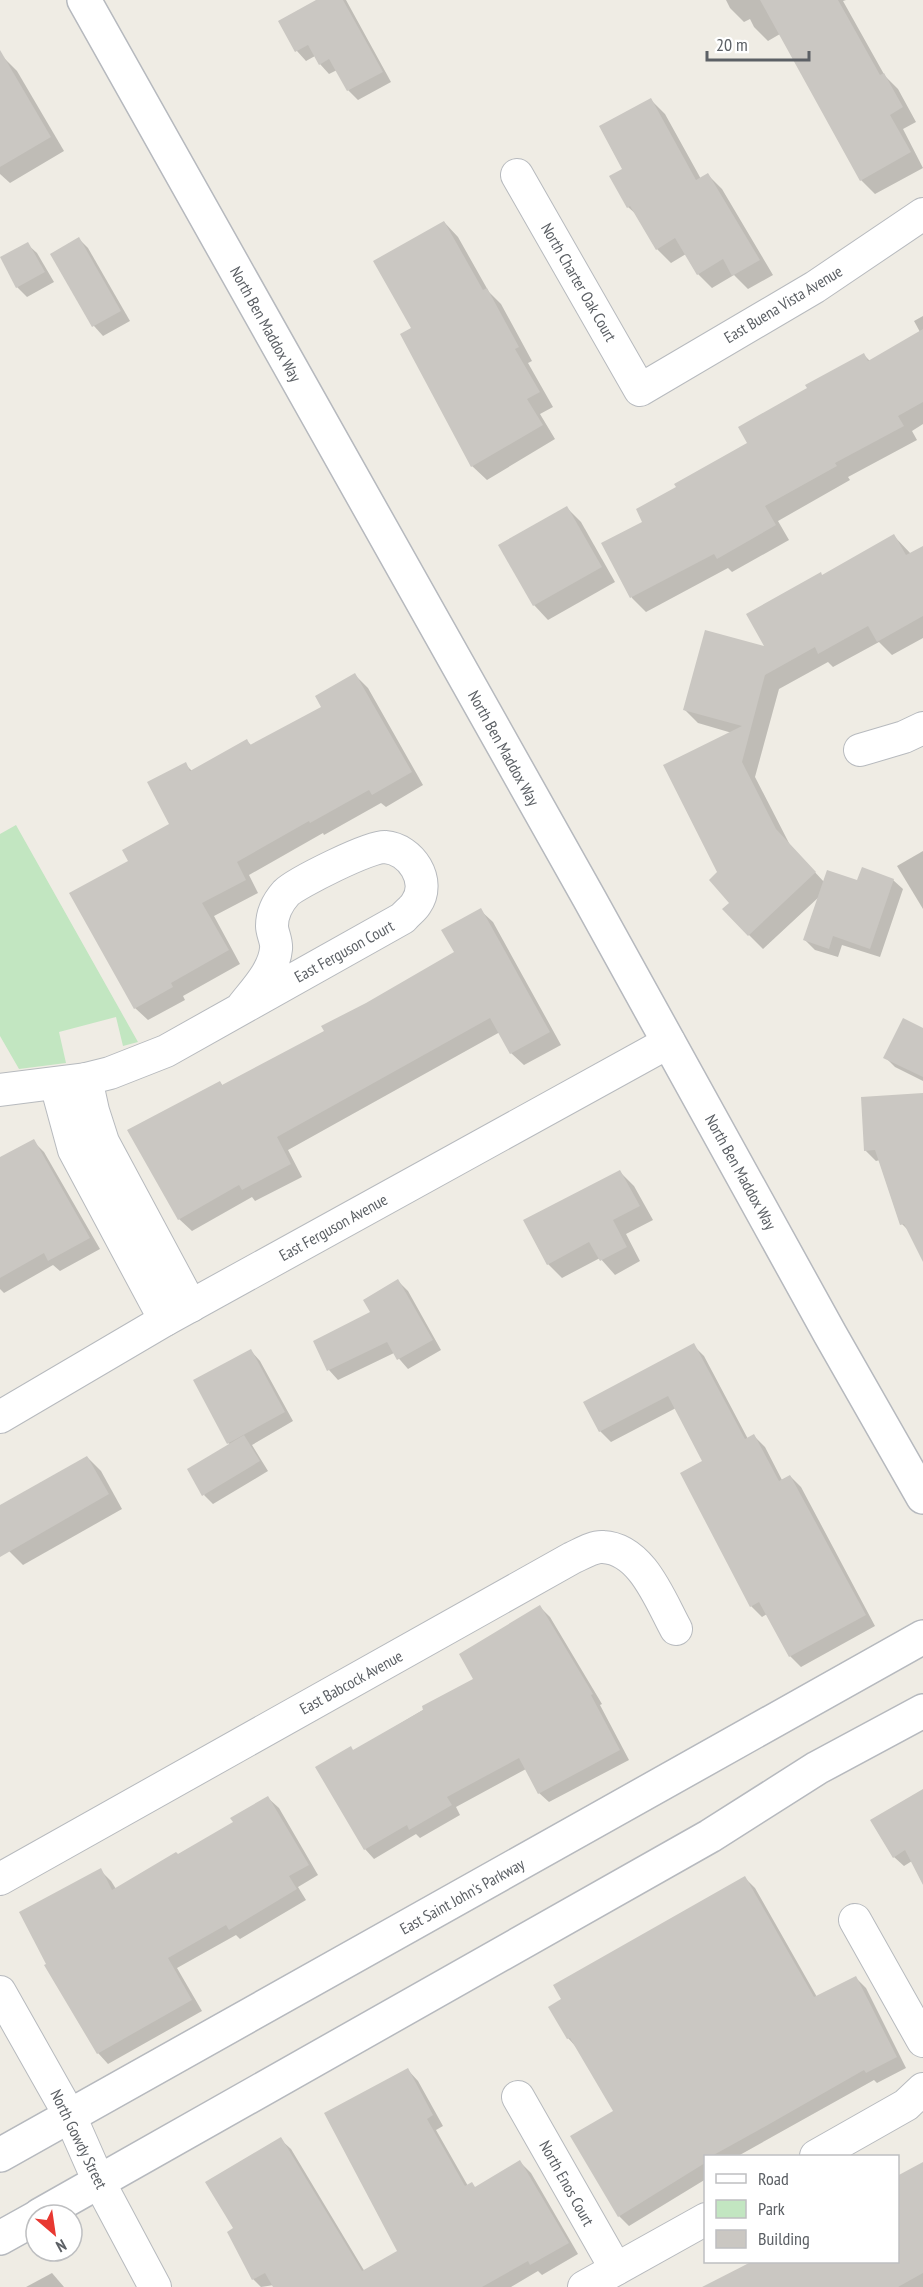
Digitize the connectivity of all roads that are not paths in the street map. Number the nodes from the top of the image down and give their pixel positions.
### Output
1 (84, 0) edge
2 (517, 175) dead end
3 (923, 214) edge
4 (640, 390) joint
5 (923, 728) edge
6 (860, 750) dead end
7 (242, 1007) junction
8 (669, 1042) junction
9 (71, 1082) junction
10 (0, 1090) edge
11 (178, 1313) junction
12 (0, 1417) edge
13 (923, 1497) edge
14 (676, 1629) dead end
15 (923, 1637) edge
16 (923, 1711) edge
17 (0, 1879) edge
18 (855, 1920) dead end
19 (0, 1992) edge
20 (923, 2041) edge
21 (923, 2089) edge
22 (519, 2097) dead end
23 (70, 2116) junction
24 (0, 2155) edge
25 (819, 2155) edge
26 (99, 2182) junction
27 (61, 2203) edge
28 (704, 2220) edge
29 (24, 2224) edge
30 (0, 2238) edge
31 (616, 2269) junction
32 (155, 2287) edge
33 (584, 2287) edge

1 - 8 main road, North Ben Maddox Way
2 - 4 street, North Charter Oak Court
3 - 4 street, East Buena Vista Avenue
5 - 6 street
7 - 7 street, East Ferguson Court
7 - 9 street, East Ferguson Court
8 - 11 street, East Ferguson Avenue
8 - 13 main road, North Ben Maddox Way
9 - 10 street, East Ferguson Court
9 - 11 street
11 - 12 street, East Ferguson Avenue
14 - 17 street, East Babcock Avenue
15 - 23 main road, East Saint John's Parkway
16 - 26 main road
18 - 20 street
19 - 23 street, North Gowdy Street
21 - 25 street
22 - 31 street, North Enos Court
23 - 24 main road, East Saint John's Parkway
23 - 26 street, North Gowdy Street
26 - 27 main road
26 - 32 street, North Gowdy Street
28 - 31 street
29 - 30 main road
31 - 33 street

